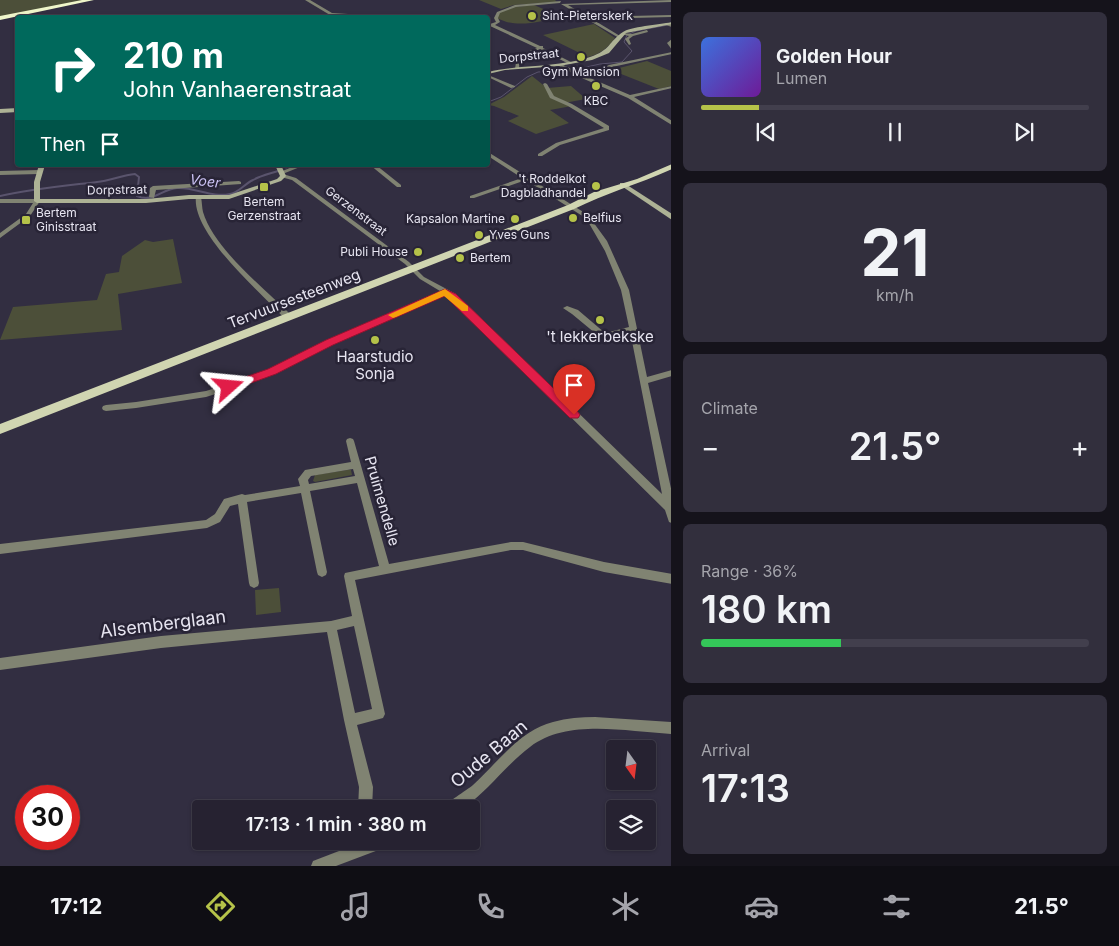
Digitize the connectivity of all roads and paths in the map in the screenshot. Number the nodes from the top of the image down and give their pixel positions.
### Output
1 (91, 0) edge
2 (307, 0) edge
3 (317, 0) edge
4 (560, 2) edge
5 (671, 2) edge
6 (327, 5) dead end
7 (334, 9) dead end
8 (346, 14) joint
9 (15, 15) edge
10 (15, 15) edge
11 (671, 16) edge
12 (0, 18) edge
13 (588, 18) junction
14 (670, 24) edge
15 (490, 25) edge
16 (647, 32) dead end
17 (626, 35) junction
18 (671, 41) edge
19 (629, 44) dead end
20 (542, 48) junction
21 (671, 53) edge
22 (572, 63) junction
23 (559, 65) junction
24 (517, 68) junction
25 (490, 74) edge
26 (490, 75) edge
27 (586, 78) junction
28 (545, 84) dead end
29 (513, 87) dead end
30 (671, 87) edge
31 (630, 97) junction
32 (15, 110) edge
33 (0, 111) edge
34 (671, 123) edge
35 (490, 155) edge
36 (540, 156) dead end
37 (279, 167) edge
38 (298, 167) edge
39 (375, 167) edge
40 (668, 167) edge
41 (41, 168) edge
42 (0, 173) edge
43 (283, 174) junction
44 (527, 178) junction
45 (232, 183) junction
46 (239, 183) dead end
47 (624, 185) junction
48 (399, 186) dead end
49 (233, 194) junction
50 (472, 196) dead end
51 (152, 197) dead end
52 (198, 197) junction
53 (0, 202) edge
54 (37, 202) junction
55 (571, 207) junction
56 (671, 217) edge
57 (0, 236) edge
58 (412, 269) junction
59 (445, 292) junction
60 (567, 308) dead end
61 (288, 317) junction
62 (633, 328) junction
63 (671, 373) edge
64 (644, 381) junction
65 (106, 408) dead end
66 (0, 430) edge
67 (350, 441) dead end
68 (356, 465) junction
69 (360, 479) junction
70 (305, 487) junction
71 (242, 498) junction
72 (669, 507) junction
73 (671, 516) edge
74 (0, 549) edge
75 (385, 570) junction
76 (322, 572) dead end
77 (671, 579) edge
78 (254, 583) dead end
79 (359, 620) junction
80 (332, 626) junction
81 (0, 664) edge
82 (350, 720) junction
83 (671, 728) edge
84 (366, 800) edge
85 (463, 800) edge
86 (358, 850) edge
87 (318, 866) edge

1 - 10 highway
2 - 8 street
3 - 6 street
4 - 5 street
4 - 13 street
4 - 15 street
7 - 8 street
9 - 12 highway
11 - 13 street
13 - 17 street
14 - 17 street, Dorpstraat
15 - 20 street
16 - 17 street, Dorpstraat
17 - 19 street
17 - 22 street, Dorpstraat
18 - 21 street
20 - 22 street
20 - 24 street
21 - 27 street
22 - 23 street, Dorpstraat
23 - 24 street, Dorpstraat
23 - 27 street
24 - 25 street, Dorpstraat
26 - 29 street
27 - 31 street
28 - 36 street
30 - 31 street
31 - 34 street
32 - 33 street
35 - 44 street
37 - 43 street
38 - 43 street
39 - 48 street
40 - 47 main road, Tervuursesteenweg
41 - 42 street
41 - 54 street
43 - 49 street, Dorpstraat
43 - 58 street, Gerzenstraat
44 - 50 street
44 - 55 street
45 - 46 street, Dorpstraat
45 - 49 street
45 - 51 street, Dorpstraat
47 - 55 main road, Tervuursesteenweg
47 - 56 street
49 - 52 street, Dorpstraat
52 - 54 street, Dorpstraat
52 - 61 street
53 - 54 street, Dorpstraat
54 - 57 street
55 - 58 main road, Tervuursesteenweg
55 - 62 street
58 - 59 street
58 - 61 main road, Tervuursesteenweg
59 - 65 street
59 - 72 street
60 - 62 street
61 - 66 main road, Tervuursesteenweg
62 - 64 street
63 - 64 street
64 - 72 street
67 - 68 street, Pruimendelle
68 - 69 street, Pruimendelle
68 - 70 street
69 - 70 street
69 - 75 street, Pruimendelle
70 - 71 street
70 - 76 street
71 - 74 street
71 - 78 street
72 - 73 street
75 - 77 street
75 - 79 street
79 - 80 street, Alsemberglaan
79 - 82 street
80 - 81 street, Alsemberglaan
80 - 82 street
82 - 84 street
83 - 85 street, Oude Baan
86 - 87 street

